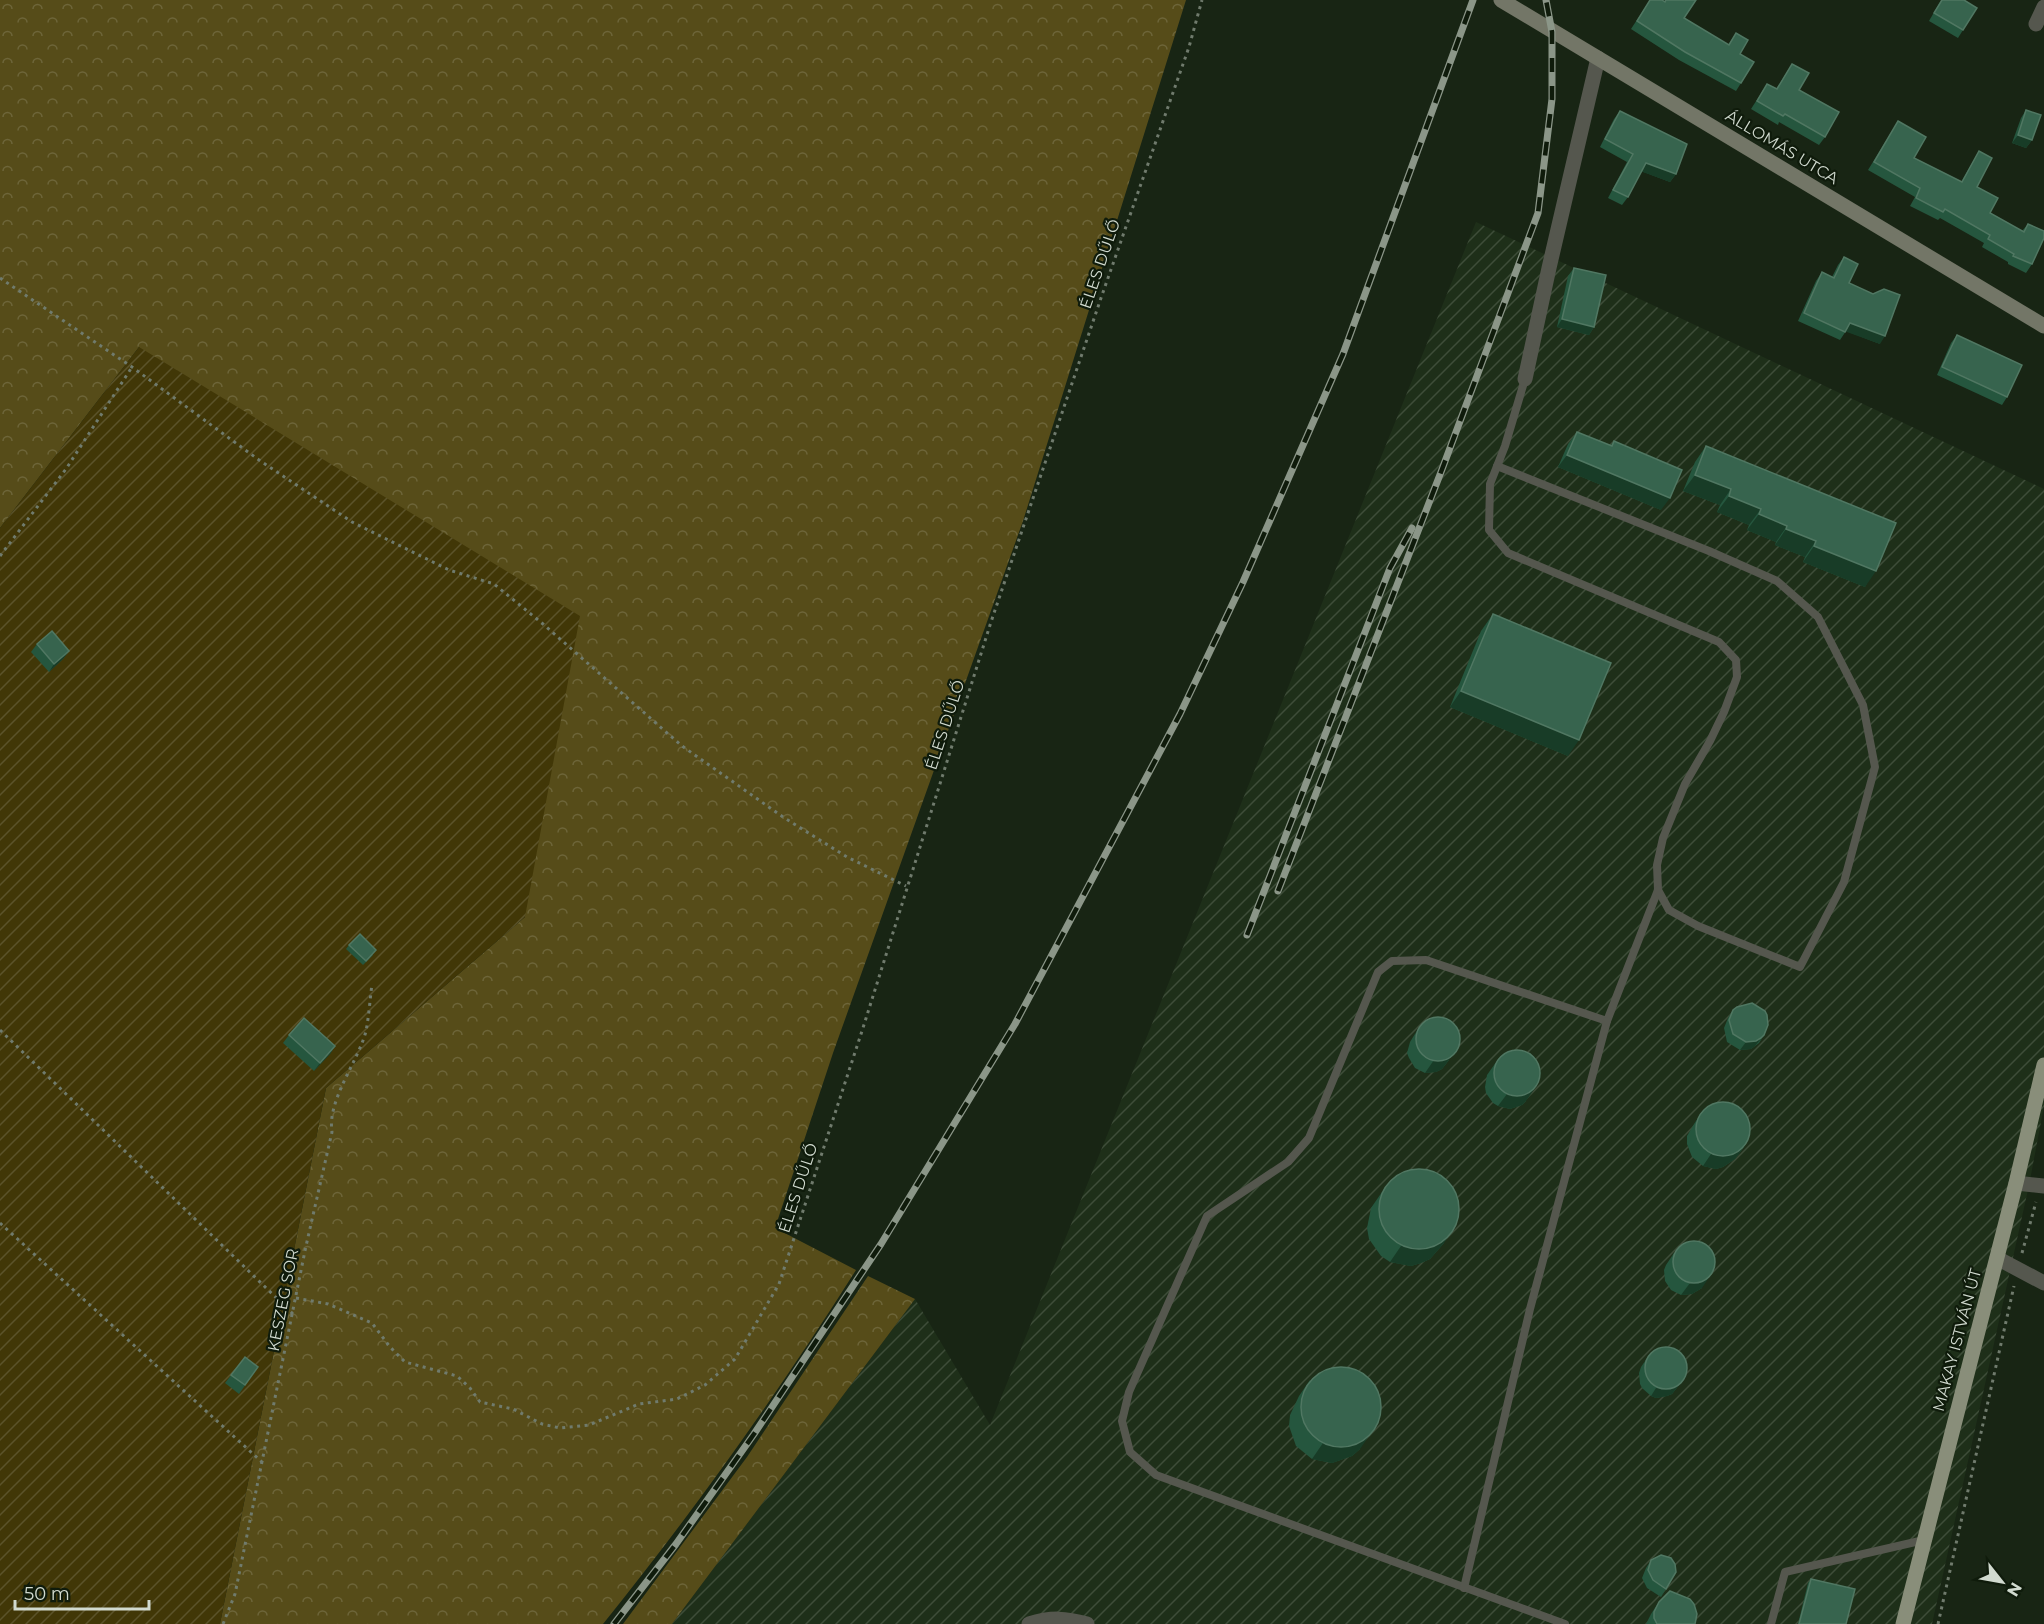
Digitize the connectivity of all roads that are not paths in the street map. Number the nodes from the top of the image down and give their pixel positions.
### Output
1 (1501, 0) edge
2 (2044, 7) edge
3 (2036, 24) dead end
4 (1598, 58) junction
5 (2044, 326) edge
6 (1525, 378) joint
7 (1497, 466) junction
8 (1658, 890) junction
9 (1607, 1021) junction
10 (2044, 1065) edge
11 (2016, 1183) junction
12 (2042, 1186) edge
13 (1997, 1258) junction
14 (2044, 1283) edge
15 (1924, 1540) junction
16 (1464, 1588) junction
17 (1029, 1624) edge
18 (1087, 1624) edge
19 (1566, 1624) edge
20 (1771, 1624) edge
21 (1903, 1624) edge

1 - 4 main road, ÁLLOMÁS UTCA
2 - 3 street
4 - 5 main road, ÁLLOMÁS UTCA
4 - 6 street
6 - 7 lane
7 - 8 lane
7 - 8 lane
8 - 9 lane
9 - 16 lane
9 - 16 lane
10 - 11 main road, MAKAY ISTVÁN ÚT
11 - 12 street
11 - 13 main road, MAKAY ISTVÁN ÚT
13 - 14 street
13 - 15 main road, MAKAY ISTVÁN ÚT
15 - 20 lane
15 - 21 main road, MAKAY ISTVÁN ÚT
16 - 19 lane
17 - 18 street

